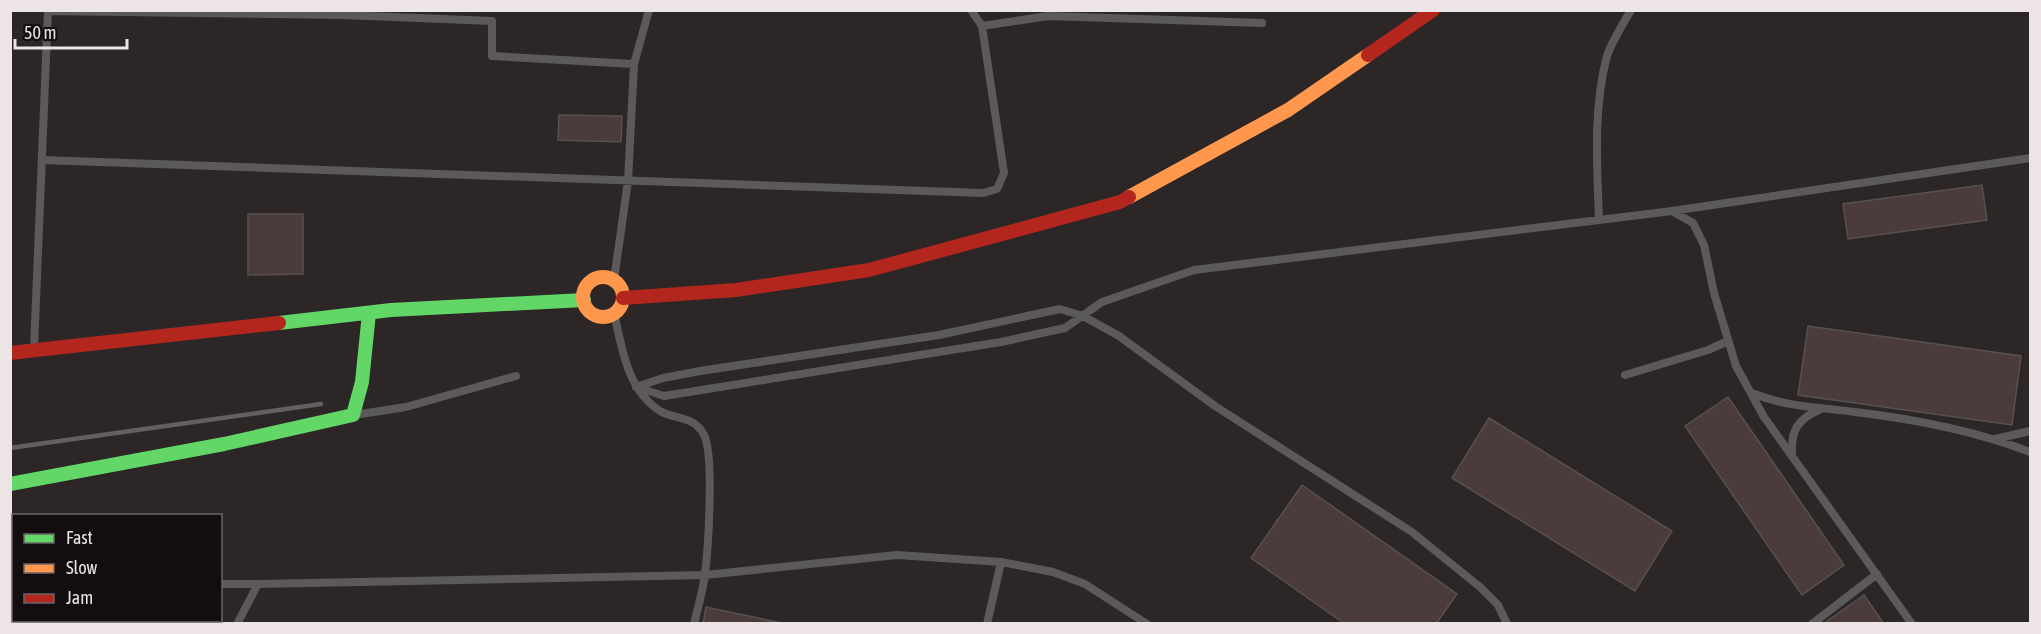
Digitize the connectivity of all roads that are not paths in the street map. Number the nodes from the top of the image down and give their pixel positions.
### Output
1 (649, 10) edge
2 (971, 10) edge
3 (1433, 10) edge
4 (1631, 10) edge
5 (48, 11) edge
6 (343, 13) edge
7 (1048, 13) edge
8 (1262, 23) dead end
9 (982, 26) junction
10 (634, 64) junction
11 (2031, 158) edge
12 (42, 160) junction
13 (628, 181) junction
14 (1672, 211) junction
15 (1599, 219) junction
16 (614, 280) junction
17 (623, 298) junction
18 (584, 300) junction
19 (369, 313) junction
20 (614, 313) junction
21 (1083, 316) junction
22 (1728, 341) junction
23 (34, 350) junction
24 (10, 353) edge
25 (1625, 375) dead end
26 (516, 376) dead end
27 (636, 387) junction
28 (1752, 393) junction
29 (1821, 409) junction
30 (353, 415) junction
31 (2031, 431) edge
32 (1994, 439) junction
33 (2031, 452) edge
34 (1792, 455) junction
35 (10, 484) edge
36 (1001, 562) junction
37 (705, 574) junction
38 (1877, 574) junction
39 (222, 584) edge
40 (258, 584) junction
41 (237, 624) edge
42 (694, 624) edge
43 (987, 624) edge
44 (1147, 624) edge
45 (1507, 624) edge
46 (1812, 624) edge
47 (1912, 624) edge

1 - 10 lane
2 - 9 lane
3 - 17 main road
4 - 15 lane
5 - 6 lane
5 - 12 lane
6 - 10 lane
7 - 8 lane
7 - 9 lane
9 - 13 lane
10 - 13 lane
11 - 14 lane
12 - 13 lane
12 - 23 lane
13 - 16 lane
14 - 15 lane
14 - 22 lane
15 - 21 lane
16 - 17 main road
16 - 18 main road
17 - 20 main road
18 - 19 main road
18 - 20 main road
19 - 23 main road
19 - 30 main road
20 - 27 lane
21 - 27 lane
21 - 27 lane
21 - 45 lane
22 - 25 lane
22 - 28 lane
23 - 24 main road
26 - 30 lane
27 - 37 lane
28 - 29 lane
28 - 34 lane
29 - 32 lane
29 - 34 lane
30 - 35 main road
31 - 32 lane
32 - 33 lane
34 - 38 lane
36 - 37 lane
36 - 43 lane
36 - 44 lane
37 - 40 lane
37 - 42 lane
38 - 46 lane
38 - 47 lane
39 - 40 lane
40 - 41 lane

